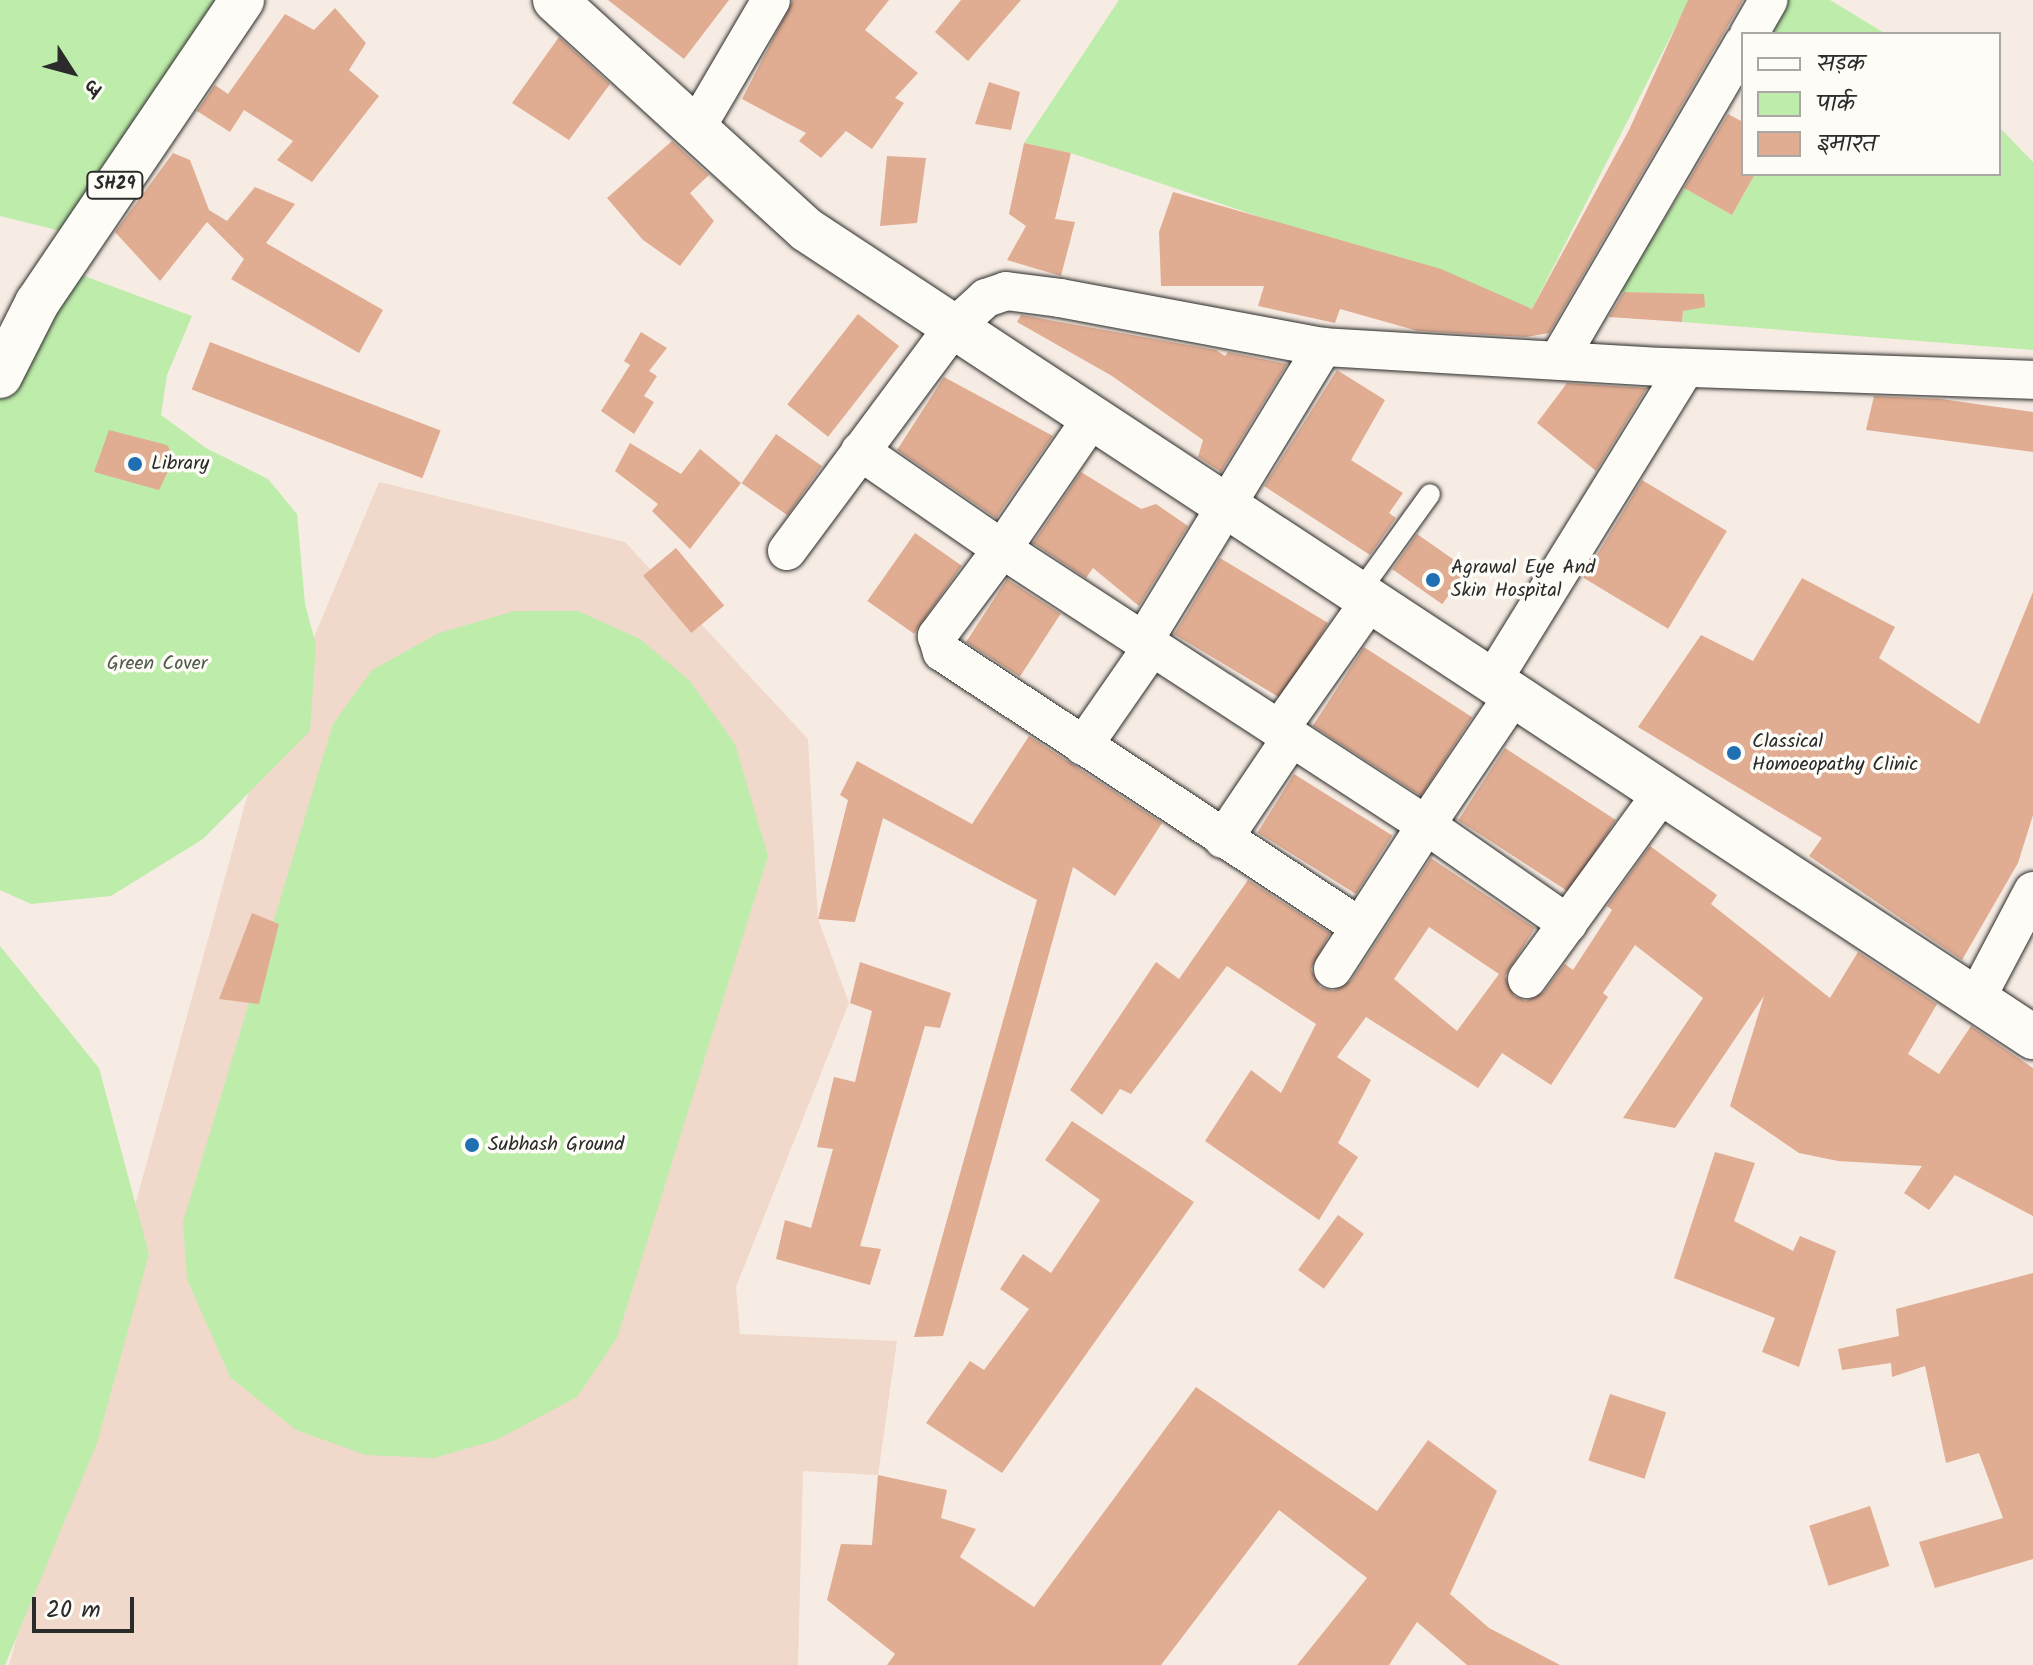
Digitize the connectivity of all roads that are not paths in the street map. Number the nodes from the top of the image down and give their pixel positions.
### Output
1 (242, 0) edge
2 (555, 0) edge
3 (771, 0) edge
4 (1769, 0) edge
5 (1750, 32) edge
6 (1741, 47) edge
7 (696, 128) junction
8 (952, 329) junction
9 (1323, 347) junction
10 (1559, 359) junction
11 (1685, 368) junction
12 (0, 376) edge
13 (2033, 380) edge
14 (1092, 418) junction
15 (860, 451) junction
16 (1430, 494) dead end
17 (1225, 506) junction
18 (1002, 549) junction
19 (787, 551) dead end
20 (1364, 598) junction
21 (1147, 645) junction
22 (1503, 689) junction
23 (1285, 734) junction
24 (1083, 746) junction
25 (1662, 793) junction
26 (1426, 825) junction
27 (1223, 839) junction
28 (2033, 891) edge
29 (1568, 924) junction
30 (1360, 927) junction
31 (1333, 969) dead end
32 (1527, 979) dead end
33 (1976, 999) junction
34 (2033, 1037) edge

1 - 12 street, SH29
2 - 7 street
3 - 7 street
4 - 5 street
6 - 10 street
7 - 8 street
8 - 9 street
8 - 14 street
8 - 15 street
9 - 10 street
9 - 17 street
10 - 11 street
11 - 13 street
11 - 22 street
14 - 17 street
14 - 18 street
15 - 18 street
15 - 19 street
16 - 20 lane
17 - 20 street
17 - 21 street
18 - 21 street
18 - 24 street
20 - 22 street
20 - 23 street
21 - 23 street
21 - 24 street
22 - 25 street
22 - 26 street
23 - 26 street
23 - 27 street
24 - 27 street
25 - 29 street
25 - 33 street
26 - 29 street
26 - 30 street
27 - 30 street
28 - 33 street
29 - 32 street
30 - 31 street
33 - 34 street

